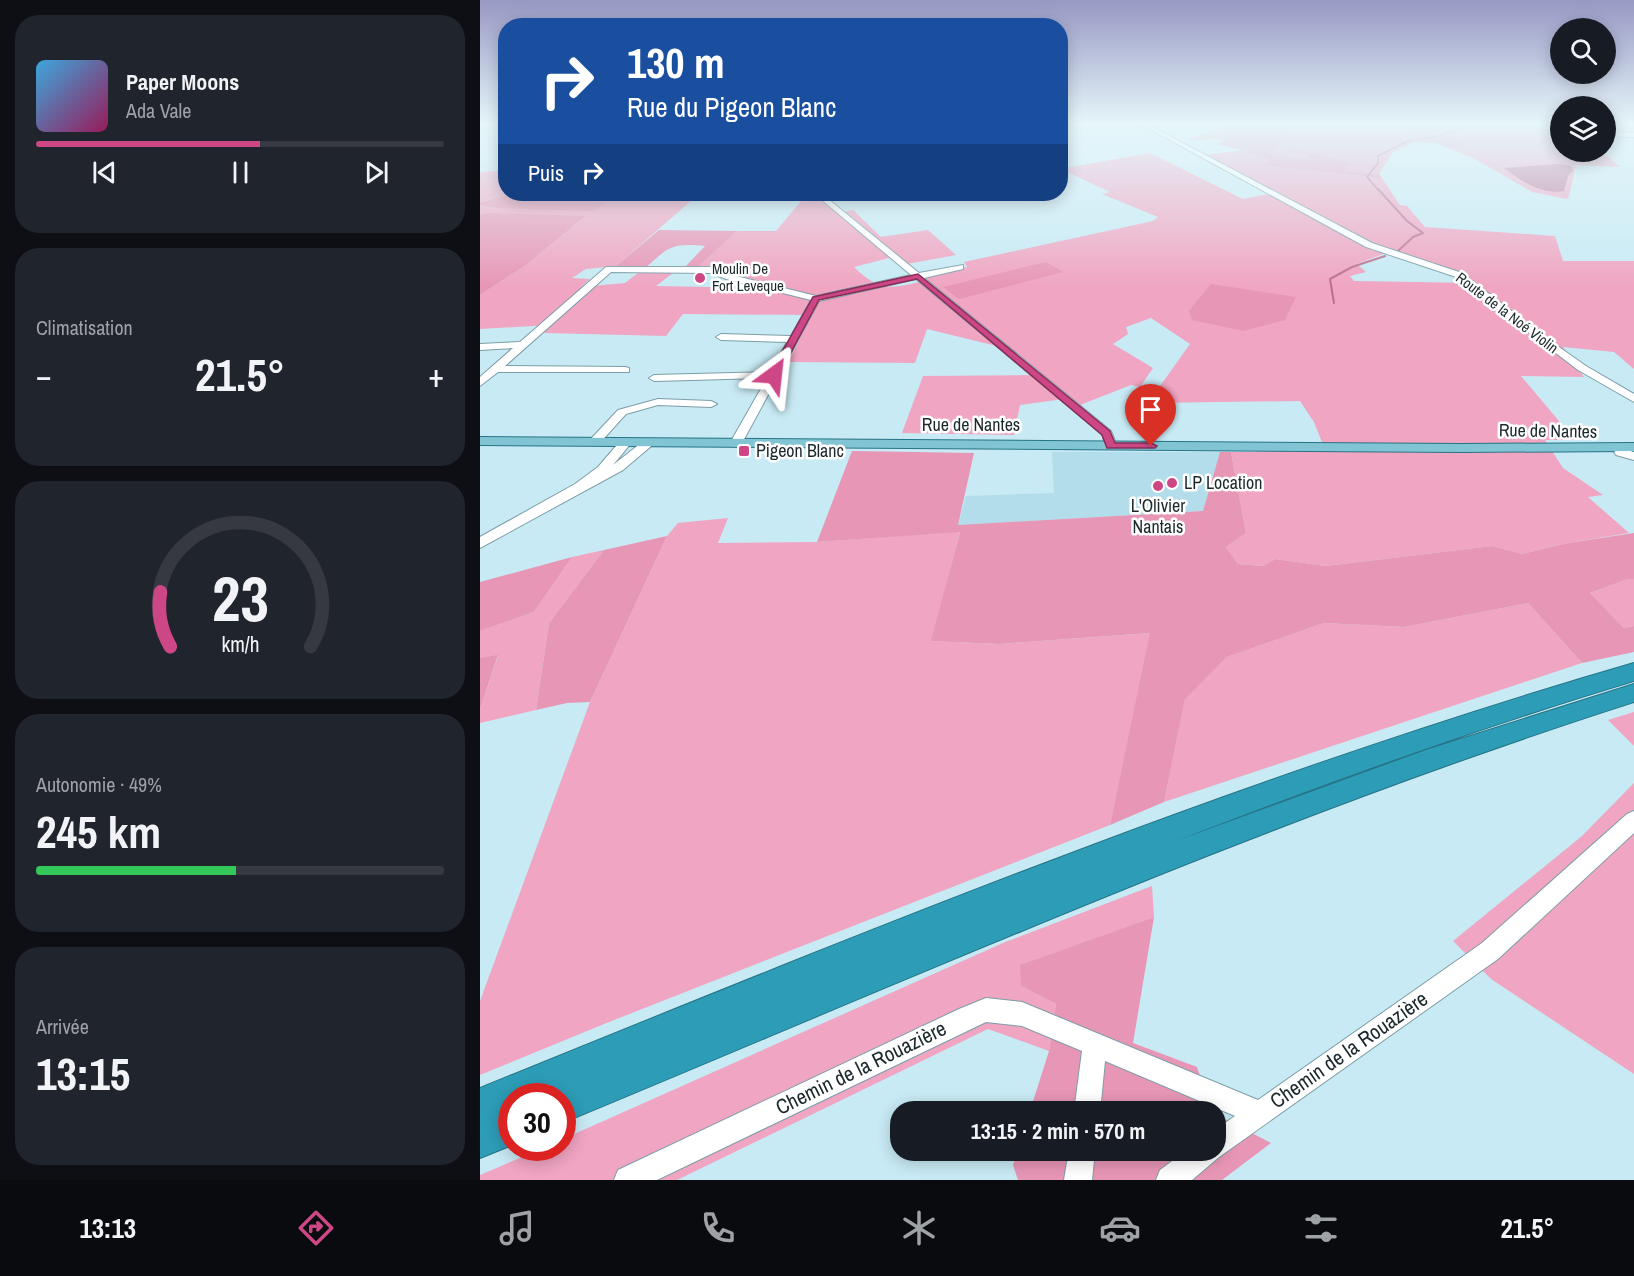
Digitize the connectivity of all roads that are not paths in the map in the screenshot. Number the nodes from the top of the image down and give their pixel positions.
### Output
1 (1242, 177) edge
2 (827, 201) edge
3 (960, 267) dead end
4 (918, 276) junction
5 (816, 299) junction
6 (721, 338) dead end
7 (795, 339) junction
8 (523, 345) junction
9 (480, 347) edge
10 (496, 369) junction
11 (625, 370) dead end
12 (774, 375) junction
13 (654, 378) dead end
14 (480, 383) edge
15 (1634, 399) edge
16 (711, 404) dead end
17 (480, 441) edge
18 (594, 442) junction
19 (626, 442) junction
20 (650, 442) junction
21 (736, 443) junction
22 (1111, 446) junction
23 (1628, 451) edge
24 (580, 487) junction
25 (480, 543) edge
26 (1634, 672) edge
27 (1634, 693) edge
28 (1634, 820) edge
29 (1095, 1045) junction
30 (576, 1099) edge
31 (1088, 1101) edge
32 (480, 1106) edge
33 (1259, 1113) junction
34 (498, 1133) edge
35 (1226, 1138) edge
36 (480, 1140) edge
37 (1081, 1161) edge
38 (1195, 1161) edge
39 (628, 1180) edge
40 (1078, 1180) edge
41 (1170, 1180) edge

1 - 15 street, Route de la Noé Violin
2 - 4 street
3 - 4 street
4 - 5 street
4 - 22 street
5 - 7 street
5 - 8 street
6 - 7 street
7 - 12 street
8 - 9 street
8 - 10 street
10 - 11 street
10 - 14 street
12 - 13 street
12 - 21 street
16 - 18 street
17 - 18 main road, Rue de Nantes
18 - 19 main road, Rue de Nantes
19 - 20 main road, Rue de Nantes
19 - 24 street
20 - 21 main road, Rue de Nantes
20 - 24 street
21 - 22 main road, Rue de Nantes
22 - 23 main road, Rue de Nantes
24 - 25 street
26 - 32 highway
27 - 30 highway
28 - 33 street, Chemin de la Rouazière
29 - 31 street
29 - 33 street, Chemin de la Rouazière
29 - 39 street, Chemin de la Rouazière
33 - 35 street
34 - 36 highway
37 - 40 street
38 - 41 street

